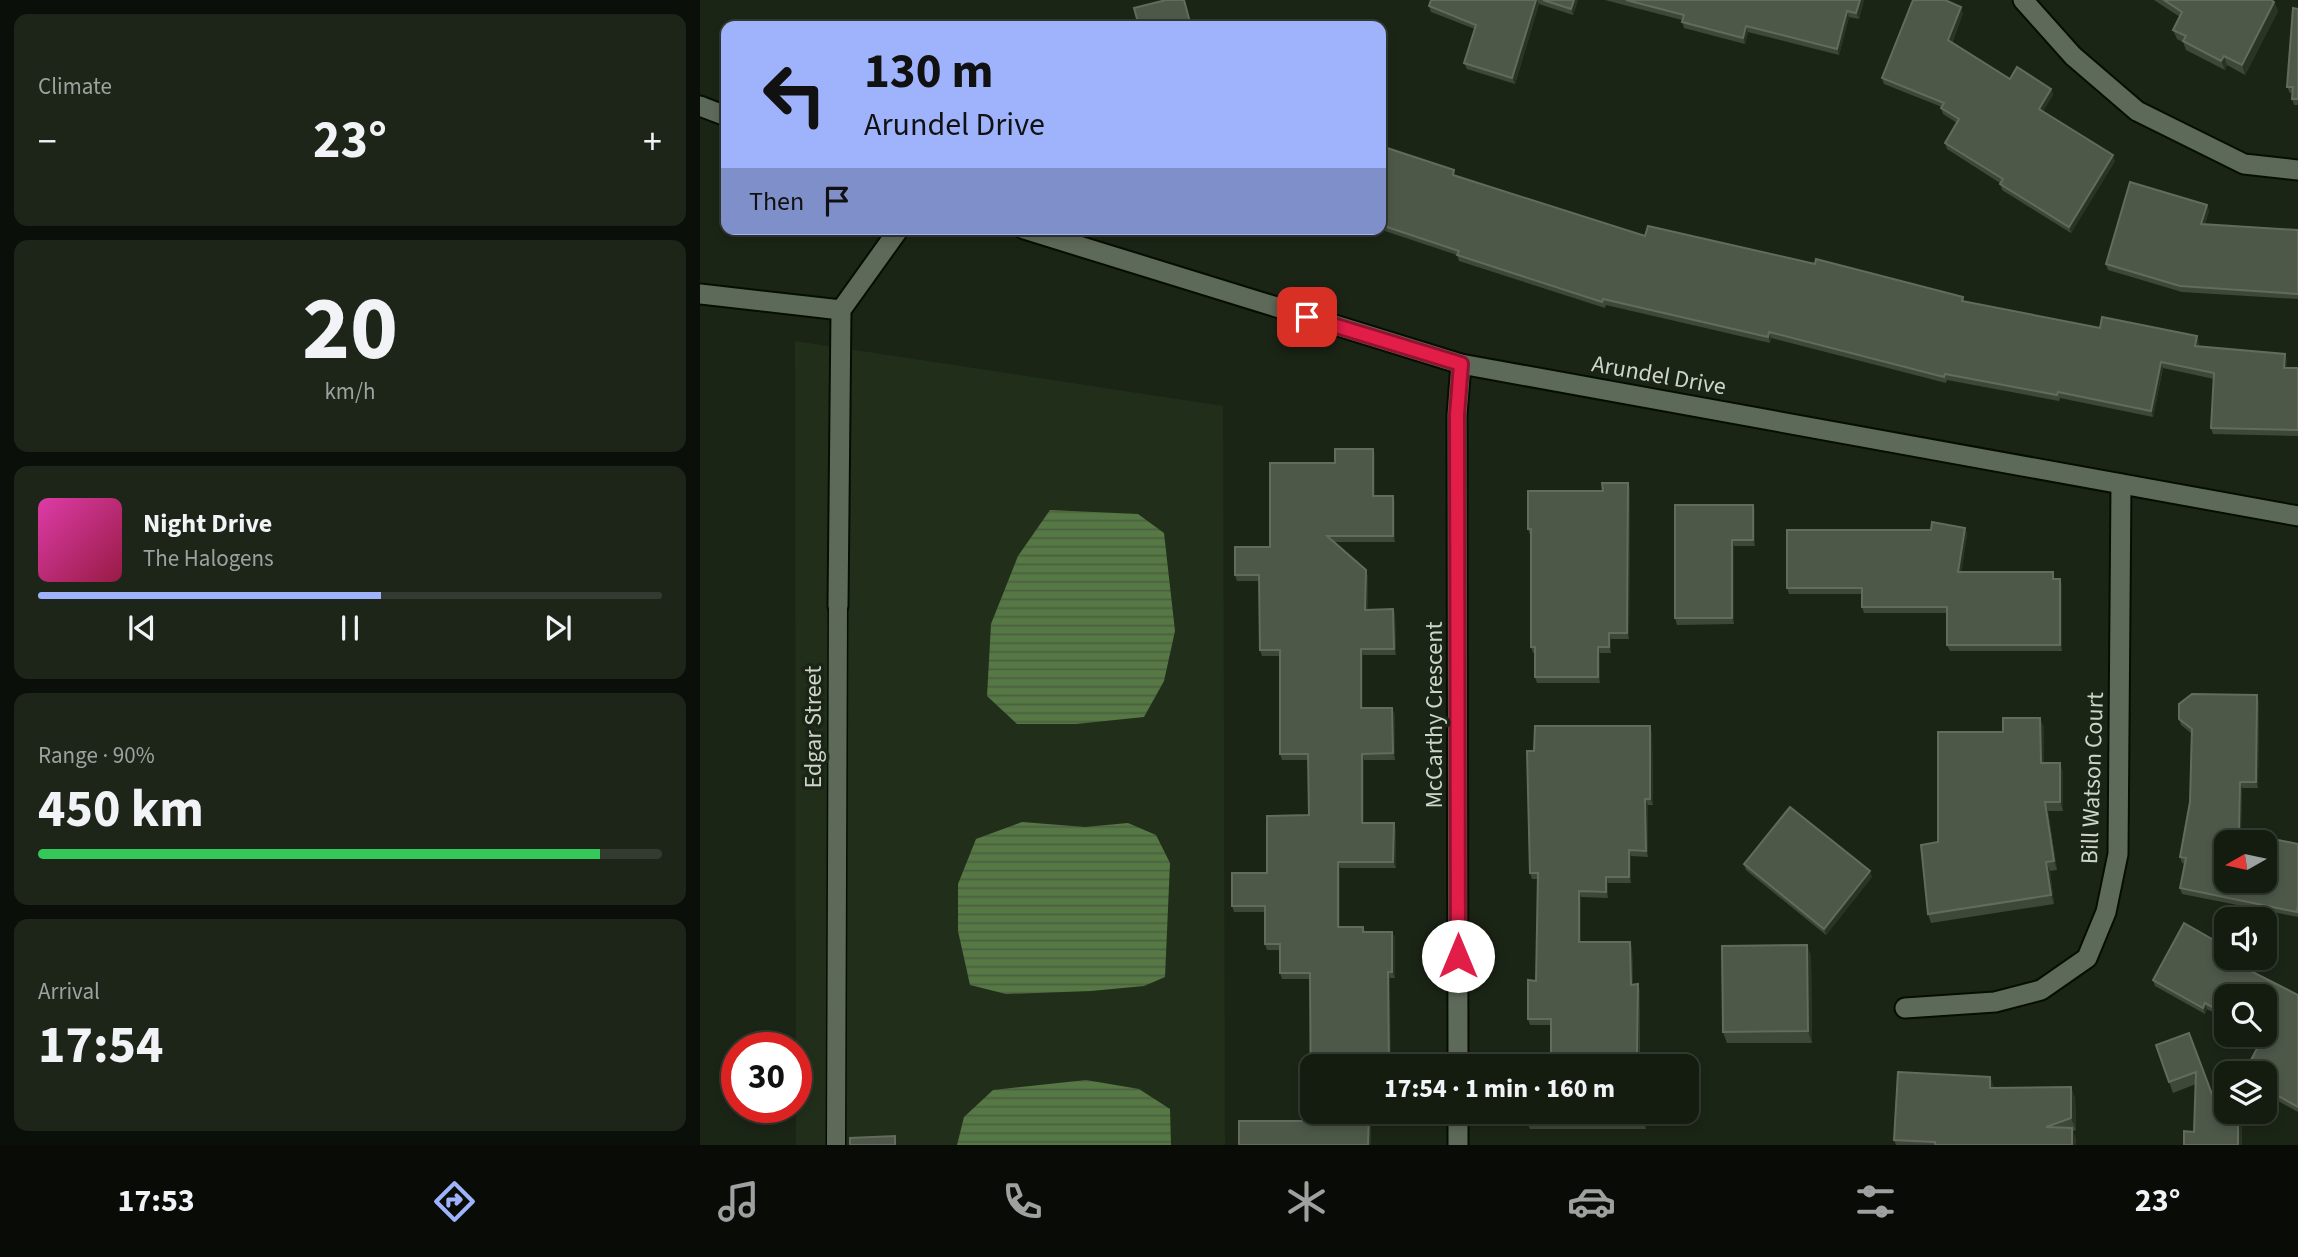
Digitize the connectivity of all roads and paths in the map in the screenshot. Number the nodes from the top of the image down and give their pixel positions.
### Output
1 (2023, 0) edge
2 (700, 106) edge
3 (721, 114) edge
4 (2298, 170) edge
5 (895, 235) edge
6 (1043, 235) edge
7 (700, 294) edge
8 (841, 310) junction
9 (1461, 364) junction
10 (2121, 484) junction
11 (2298, 516) edge
12 (838, 606) joint
13 (1905, 1008) dead end
14 (1458, 1054) edge
15 (1458, 1124) edge
16 (836, 1145) edge
17 (1458, 1145) edge

1 - 4 street
2 - 3 street
5 - 8 street
6 - 9 street, Arundel Drive
7 - 8 street
8 - 12 street, Edgar Street
9 - 10 street, Arundel Drive
9 - 14 street, McCarthy Crescent
10 - 11 street, Arundel Drive
10 - 13 street, Bill Watson Court
12 - 16 lane, Edgar Street
15 - 17 street

